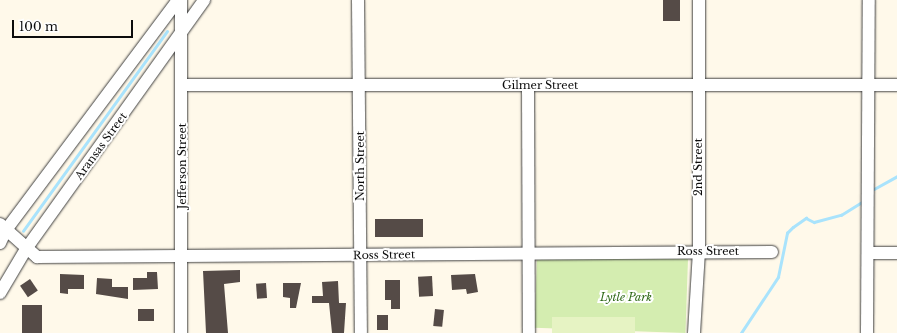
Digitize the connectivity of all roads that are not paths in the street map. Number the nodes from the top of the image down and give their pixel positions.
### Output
1 (178, 0) edge
2 (181, 0) edge
3 (204, 0) edge
4 (358, 0) edge
5 (699, 0) edge
6 (869, 0) edge
7 (181, 34) junction
8 (182, 85) junction
9 (360, 85) junction
10 (528, 85) junction
11 (698, 85) junction
12 (868, 85) junction
13 (897, 85) edge
14 (3, 227) edge
15 (0, 243) edge
16 (26, 249) junction
17 (698, 251) junction
18 (772, 252) dead end
19 (528, 253) junction
20 (868, 253) junction
21 (897, 253) edge
22 (360, 255) junction
23 (182, 258) junction
24 (0, 293) edge
25 (181, 333) edge
26 (361, 333) edge
27 (529, 333) edge
28 (694, 333) edge
29 (867, 333) edge

1 - 14 street
2 - 7 street, Jefferson Street
3 - 7 street, Aransas Street
4 - 9 street, North Street
5 - 11 street, 2nd Street
6 - 12 street
7 - 8 street, Jefferson Street
7 - 16 street, Aransas Street
8 - 9 street, Gilmer Street
8 - 23 street, Jefferson Street
9 - 10 street, Gilmer Street
9 - 22 street, North Street
10 - 11 street, Gilmer Street
10 - 19 street
11 - 12 street, Gilmer Street
11 - 17 street, 2nd Street
12 - 13 street, Gilmer Street
12 - 20 street
14 - 15 street
14 - 16 street, Ross Street
16 - 23 street, Ross Street
16 - 24 street, Aransas Street
17 - 18 street, Ross Street
17 - 19 street, Ross Street
17 - 28 street, 2nd Street
19 - 22 street, Ross Street
19 - 27 street
20 - 21 street
20 - 29 street
22 - 23 street, Ross Street
22 - 26 street, North Street
23 - 25 street, Jefferson Street

